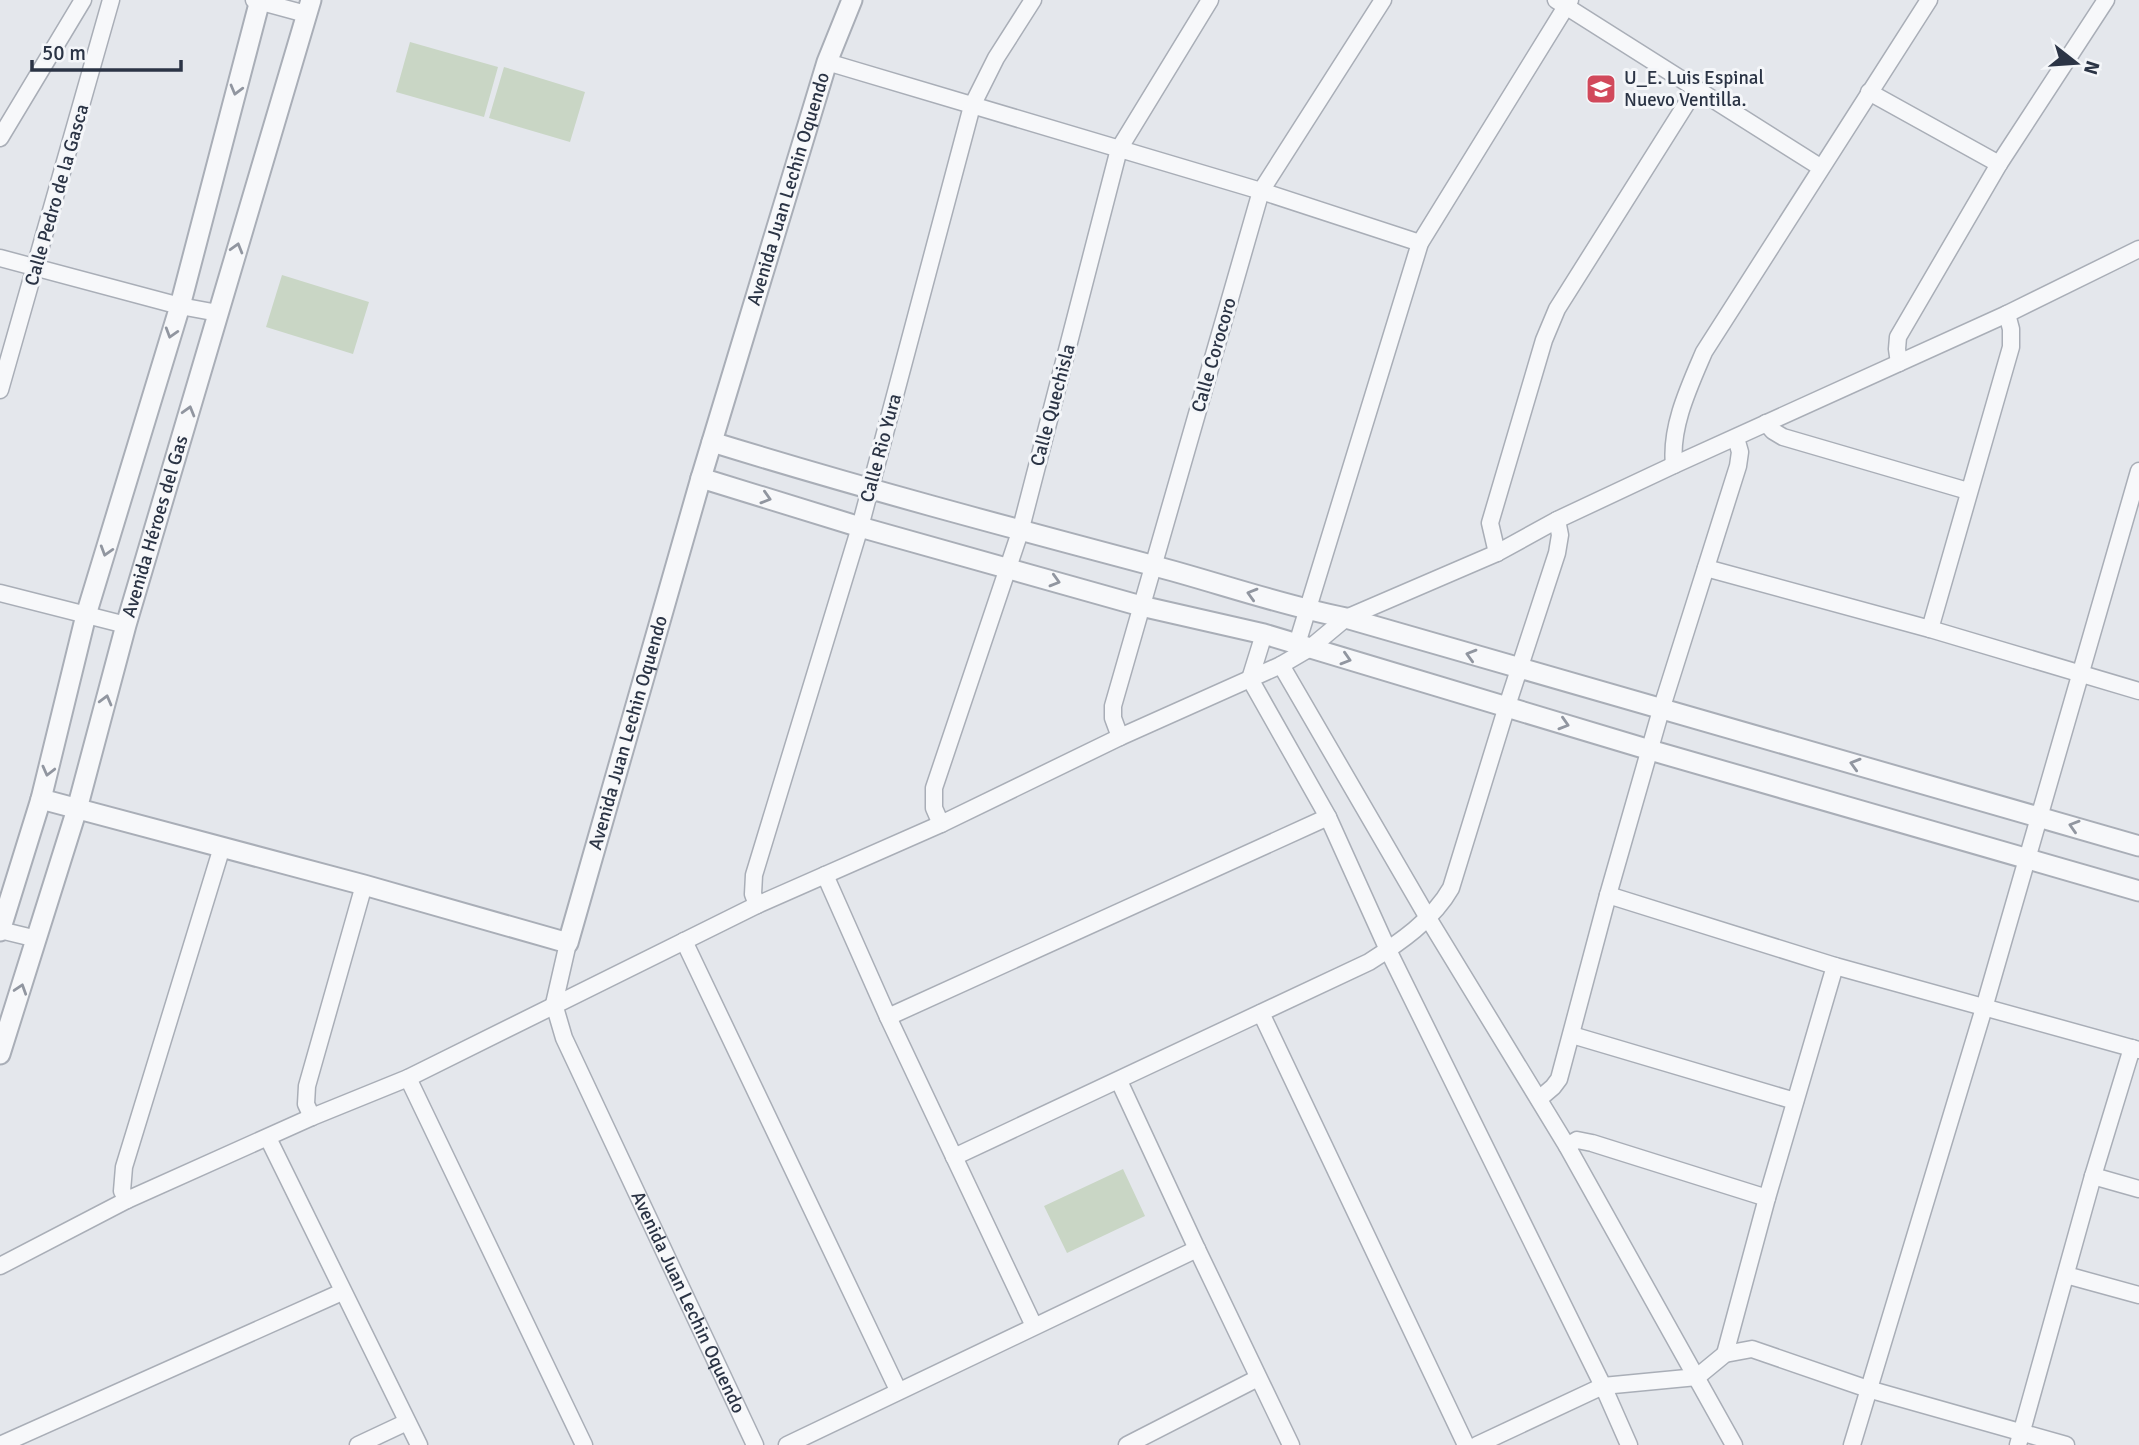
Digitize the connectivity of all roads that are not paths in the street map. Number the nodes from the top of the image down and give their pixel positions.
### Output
1 (83, 0) edge
2 (111, 0) edge
3 (852, 0) edge
4 (1033, 0) edge
5 (1210, 0) edge
6 (1383, 0) edge
7 (1929, 0) edge
8 (2106, 0) edge
9 (258, 1) edge
10 (1564, 2) edge
11 (308, 7) edge
12 (827, 62) junction
13 (1695, 90) junction
14 (1869, 92) junction
15 (972, 106) junction
16 (0, 138) edge
17 (1119, 149) junction
18 (1999, 164) junction
19 (1820, 167) junction
20 (1261, 191) junction
21 (2139, 241) edge
22 (1420, 243) junction
23 (2139, 249) edge
24 (2139, 255) edge
25 (0, 258) edge
26 (36, 269) junction
27 (180, 306) junction
28 (218, 313) junction
29 (2007, 314) junction
30 (1899, 363) junction
31 (0, 390) edge
32 (1766, 423) junction
33 (1737, 438) junction
34 (712, 442) junction
35 (1674, 465) junction
36 (2139, 471) edge
37 (701, 478) junction
38 (870, 490) junction
39 (1968, 491) junction
40 (1557, 520) junction
41 (860, 527) junction
42 (1020, 531) junction
43 (1497, 553) junction
44 (1155, 566) junction
45 (1009, 568) junction
46 (1706, 568) junction
47 (0, 593) edge
48 (1141, 606) junction
49 (1309, 611) junction
50 (86, 615) junction
51 (1346, 618) junction
52 (126, 625) junction
53 (1930, 629) junction
54 (1264, 634) junction
55 (1303, 646) junction
56 (1281, 665) junction
57 (1521, 669) junction
58 (2080, 672) junction
59 (1250, 679) junction
60 (2139, 691) edge
61 (1507, 706) junction
62 (1661, 710) junction
63 (1120, 737) junction
64 (1650, 750) junction
65 (41, 799) junction
66 (77, 809) junction
67 (2039, 816) junction
68 (1328, 817) junction
69 (941, 824) junction
70 (2139, 846) edge
71 (222, 847) junction
72 (2026, 859) junction
73 (825, 875) junction
74 (364, 885) junction
75 (2139, 891) edge
76 (1608, 895) junction
77 (757, 905) junction
78 (1428, 918) junction
79 (0, 930) edge
80 (37, 939) junction
81 (684, 941) junction
82 (568, 943) junction
83 (1388, 950) junction
84 (1835, 966) junction
85 (554, 1004) junction
86 (1984, 1008) junction
87 (1261, 1013) junction
88 (888, 1017) junction
89 (1572, 1035) junction
90 (2135, 1049) edge
91 (0, 1054) edge
92 (408, 1078) junction
93 (1119, 1081) junction
94 (1539, 1099) junction
95 (1795, 1101) junction
96 (312, 1117) junction
97 (268, 1138) junction
98 (1567, 1146) junction
99 (954, 1157) junction
100 (2093, 1176) junction
101 (2139, 1189) edge
102 (1767, 1198) junction
103 (127, 1200) junction
104 (1197, 1249) junction
105 (0, 1266) edge
106 (2066, 1275) junction
107 (342, 1292) junction
108 (2139, 1295) edge
109 (1034, 1326) junction
110 (1725, 1354) junction
111 (1697, 1377) junction
112 (1258, 1378) junction
113 (1603, 1386) junction
114 (1868, 1389) junction
115 (898, 1390) junction
116 (408, 1422) junction
117 (2020, 1439) edge
118 (0, 1445) edge
119 (358, 1445) edge
120 (419, 1445) edge
121 (584, 1445) edge
122 (755, 1445) edge
123 (787, 1445) edge
124 (1127, 1445) edge
125 (1292, 1445) edge
126 (1466, 1445) edge
127 (1478, 1445) edge
128 (1629, 1445) edge
129 (1734, 1445) edge
130 (1852, 1445) edge
131 (2066, 1445) edge

1 - 16 street
2 - 26 street, Calle Pedro de la Gasca
3 - 12 street, Avenida Juan Lechin Oquendo
4 - 15 street, Calle Rio Yura
5 - 17 street, Calle Quechisla
6 - 20 street, Calle Corocoro
7 - 14 street
8 - 18 street
9 - 11 street
9 -> 27 street, Avenida Héroes del Gas
10 - 13 street
10 - 22 street
28 -> 11 street, Avenida Héroes del Gas
12 - 15 street
12 - 34 street, Avenida Juan Lechin Oquendo
13 - 19 street
13 - 43 street
14 - 18 street
14 - 19 street
15 - 17 street
15 - 38 street, Calle Rio Yura
17 - 20 street
17 - 42 street, Calle Quechisla
18 - 30 street
19 - 35 street
20 - 22 street
20 - 44 street, Calle Corocoro
21 - 23 street
22 - 49 street
23 - 24 street
23 - 29 street
25 - 26 street
26 - 27 street
26 - 31 street, Calle Pedro de la Gasca
27 - 28 street
27 -> 50 street, Avenida Héroes del Gas
52 -> 28 street, Avenida Héroes del Gas
29 - 30 street
29 - 39 street
30 - 32 street
32 - 33 street
32 - 39 street
33 - 35 street
33 - 46 street
34 - 37 street, Avenida Juan Lechin Oquendo
34 - 38 street
35 - 40 street
36 - 58 street
37 -> 41 street
37 - 82 street, Avenida Juan Lechin Oquendo
38 - 41 street, Calle Rio Yura
38 - 42 street
39 - 53 street
40 - 43 street
40 - 57 street
41 - 45 street
41 - 77 street, Calle Rio Yura
42 - 44 street
42 - 45 street, Calle Quechisla
43 - 51 street
44 - 48 street, Calle Corocoro
49 -> 44 street
45 -> 48 street
45 - 69 street, Calle Quechisla
46 - 53 street
46 - 62 street
47 - 50 street
48 - 54 street
48 - 63 street, Calle Corocoro
49 - 51 street
49 - 55 street
50 - 52 street
50 -> 65 street, Avenida Héroes del Gas
51 - 55 street
57 -> 51 street
66 -> 52 street, Avenida Héroes del Gas
53 - 58 street
54 - 55 street
54 - 59 street
55 - 56 street
55 -> 61 street
56 - 59 street
56 - 78 street
57 - 61 street
57 - 62 street
58 - 60 street
58 - 67 street
59 - 63 street
59 - 68 street
61 -> 64 street
61 - 78 street
62 - 64 street
67 -> 62 street
63 - 69 street
64 - 72 street
64 - 76 street
65 - 66 street
65 - 79 street, Avenida Héroes del Gas
66 - 71 street
66 - 80 street, Avenida Héroes del Gas
70 -> 67 street
67 - 72 street
68 - 83 street
68 - 88 street
69 - 73 street
71 - 74 street
71 - 103 street
72 - 75 street
72 - 86 street
73 - 77 street
73 - 88 street
74 - 82 street
74 - 96 street
76 - 84 street
76 - 89 street
77 - 81 street
78 - 83 street
78 - 94 street
79 - 80 street
91 -> 80 street, Avenida Héroes del Gas
81 - 85 street
81 - 115 street
82 - 85 street, Avenida Juan Lechin Oquendo
83 - 87 street
83 - 113 street
84 - 86 street
84 - 95 street
85 - 92 street
85 - 122 street, Avenida Juan Lechin Oquendo
86 - 90 street
86 - 114 street
87 - 93 street
87 - 126 street
88 - 99 street
89 - 94 street
89 - 95 street
90 - 100 street
92 - 96 street
92 - 121 street
93 - 99 street
93 - 104 street
94 - 98 street
95 - 102 street
96 - 97 street
97 - 103 street
97 - 107 street
98 - 102 street
98 - 111 street
99 - 109 street
100 - 101 street
100 - 106 street
102 - 110 street
103 - 105 street
104 - 109 street
104 - 112 street
106 - 108 street
106 - 117 street
107 - 116 street
107 - 118 street
109 - 115 street
110 - 111 street
110 - 114 street
111 - 113 street
111 - 129 street
112 - 124 street
112 - 125 street
113 - 127 street
113 - 128 street
114 - 117 street
114 - 130 street
115 - 123 street
116 - 119 street
116 - 120 street
117 - 131 street

